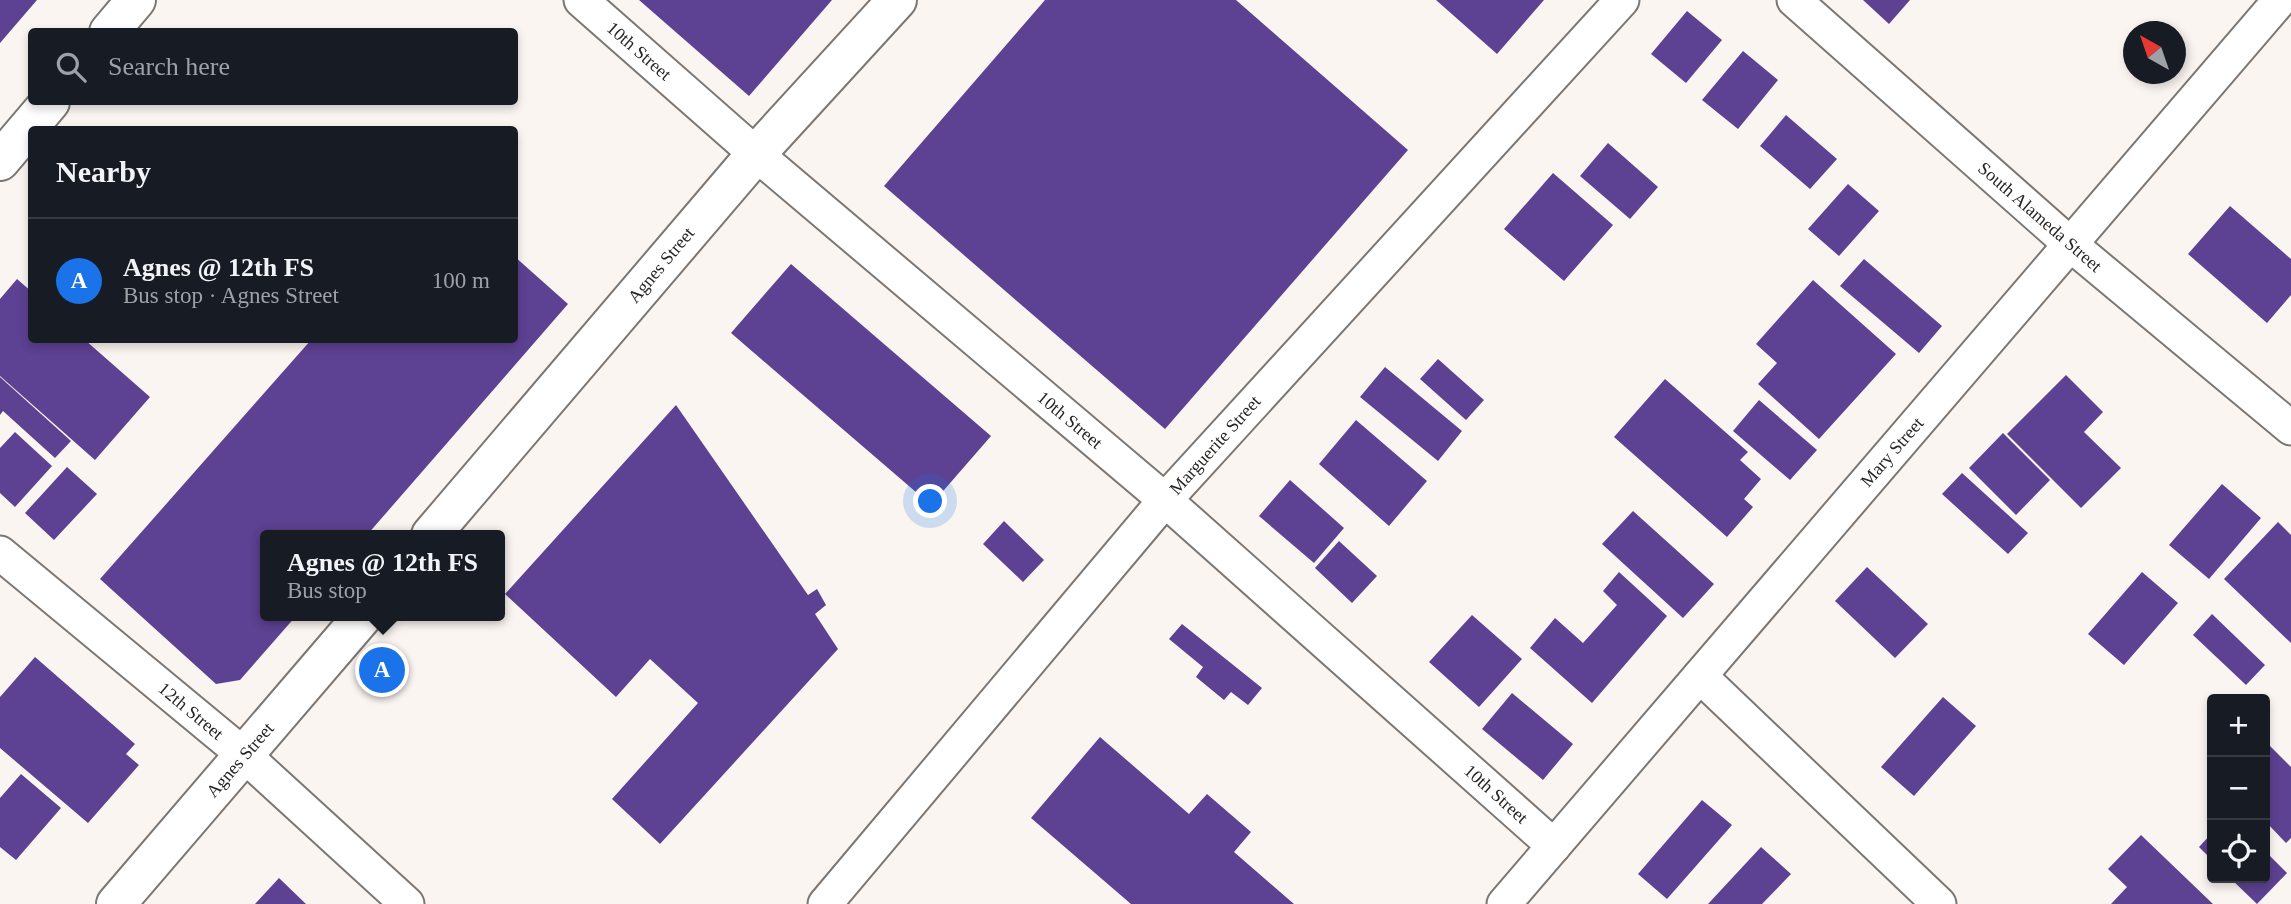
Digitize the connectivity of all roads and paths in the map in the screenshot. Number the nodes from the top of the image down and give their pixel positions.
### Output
1 (136, 0) edge
2 (581, 0) edge
3 (897, 0) edge
4 (1622, 0) edge
5 (1794, 0) edge
6 (2280, 0) edge
7 (112, 28) edge
8 (47, 105) edge
9 (30, 126) edge
10 (28, 128) edge
11 (756, 154) junction
12 (0, 161) edge
13 (2070, 244) junction
14 (2289, 422) edge
15 (1165, 500) junction
16 (435, 530) edge
17 (0, 553) edge
18 (359, 621) edge
19 (1700, 676) junction
20 (244, 755) junction
21 (1554, 846) junction
22 (116, 904) edge
23 (407, 904) edge
24 (825, 904) edge
25 (1504, 904) edge
26 (1939, 904) edge

1 - 7 main road
2 - 11 street, 10th Street
3 - 11 main road, Agnes Street
4 - 15 street, Marguerite Street
5 - 13 street, South Alameda Street
6 - 13 street, Mary Street
8 - 9 main road
10 - 12 main road
11 - 15 street, 10th Street
11 - 16 main road, Agnes Street
13 - 14 street, South Alameda Street
13 - 19 street, Mary Street
15 - 21 street, 10th Street
15 - 24 street, Marguerite Street
17 - 20 street, 12th Street
18 - 20 main road, Agnes Street
19 - 21 street, Mary Street
19 - 26 street
20 - 22 main road, Agnes Street
20 - 23 street, 12th Street
21 - 25 street, Mary Street

